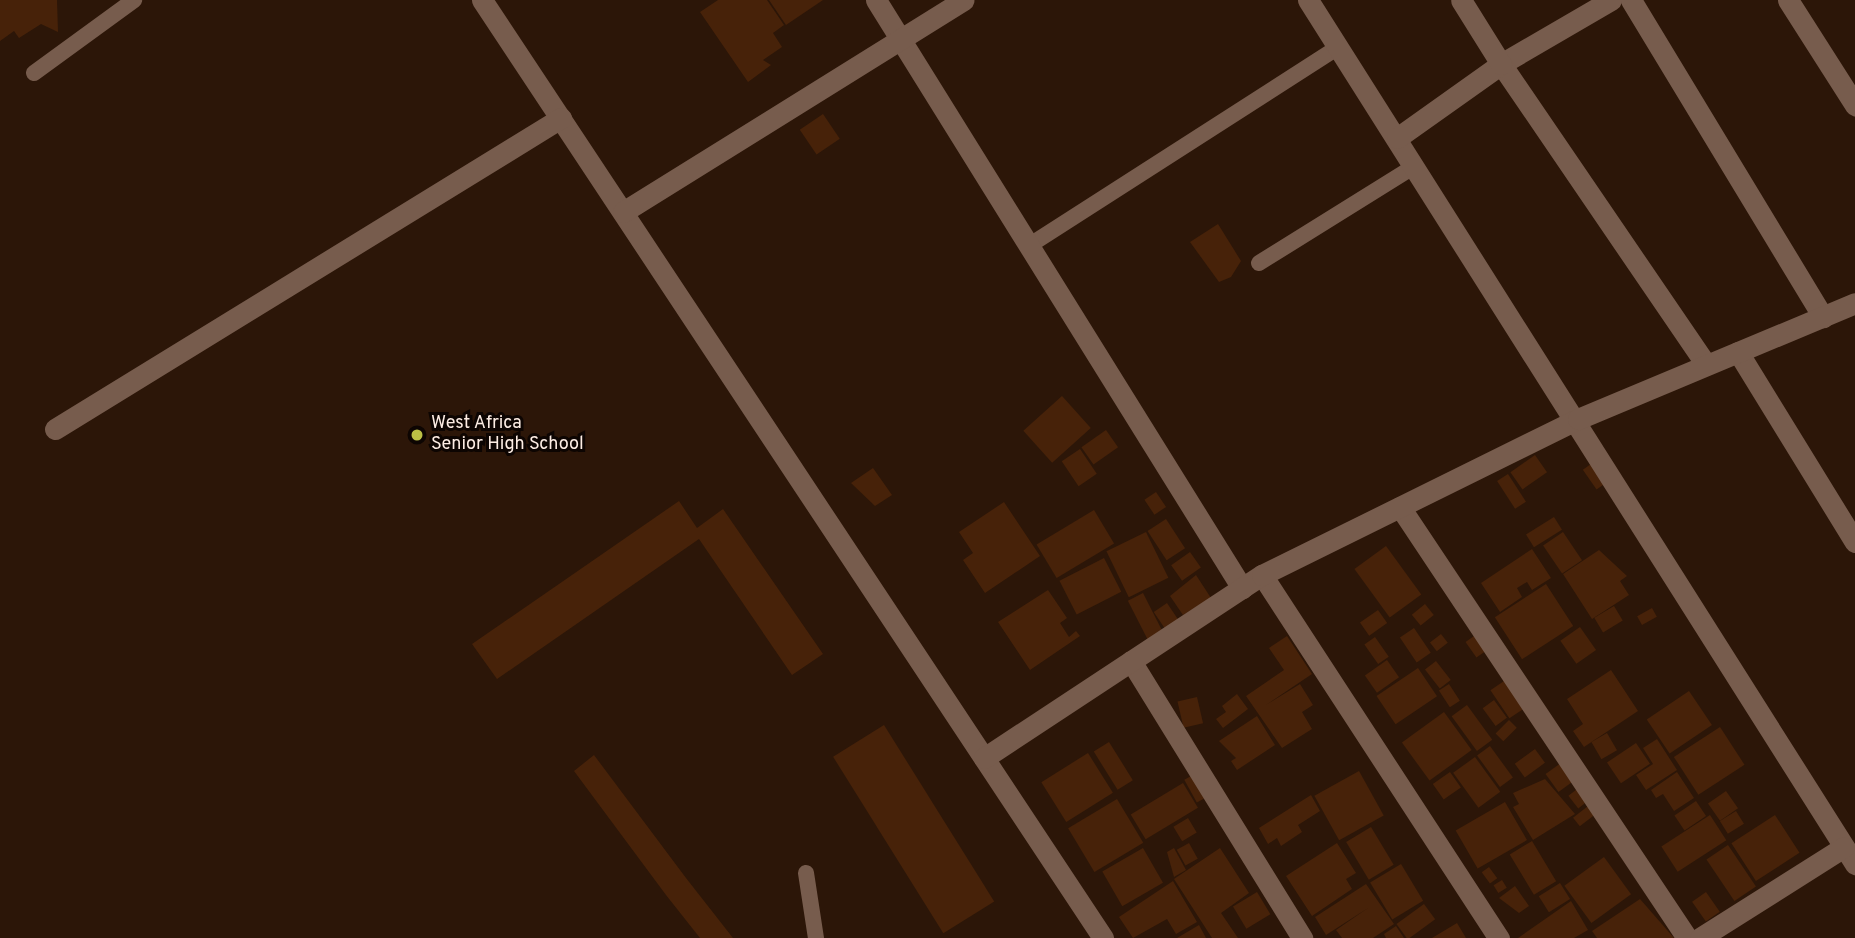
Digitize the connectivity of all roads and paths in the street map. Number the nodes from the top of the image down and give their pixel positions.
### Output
1 (134, 0) edge
2 (482, 0) edge
3 (876, 0) edge
4 (963, 0) edge
5 (1308, 0) edge
6 (1461, 0) edge
7 (1611, 0) edge
8 (1631, 0) edge
9 (1788, 0) edge
10 (901, 41) junction
11 (1339, 47) junction
12 (1501, 64) junction
13 (34, 73) dead end
14 (1855, 105) edge
15 (561, 118) junction
16 (1397, 138) junction
17 (1415, 166) junction
18 (623, 212) junction
19 (1030, 245) junction
20 (1259, 263) dead end
21 (1855, 303) edge
22 (1823, 317) junction
23 (1738, 352) junction
24 (1706, 365) junction
25 (1578, 419) junction
26 (55, 429) dead end
27 (1400, 506) junction
28 (1855, 542) edge
29 (1262, 575) junction
30 (1242, 589) junction
31 (1131, 661) junction
32 (984, 758) junction
33 (1850, 856) edge
34 (806, 873) dead end
35 (816, 938) edge
36 (1103, 938) edge
37 (1302, 938) edge
38 (1499, 938) edge
39 (1687, 938) edge
40 (1700, 938) edge

1 - 13 lane
2 - 15 street
3 - 10 street
4 - 10 street
5 - 11 street
6 - 12 street
7 - 12 street
8 - 22 street
9 - 14 street
10 - 18 street
10 - 19 street
11 - 16 street
11 - 19 lane
12 - 16 street
12 - 24 street
15 - 18 street
15 - 26 street
16 - 17 street
17 - 20 lane
17 - 25 street
18 - 32 street
19 - 30 street
21 - 22 street
22 - 23 street
23 - 24 street
23 - 28 street
24 - 25 street
25 - 27 street
25 - 33 street
27 - 29 street
27 - 39 street
29 - 30 street
29 - 38 street
30 - 31 street
31 - 32 street
31 - 37 street
32 - 36 street
33 - 40 street
34 - 35 lane

